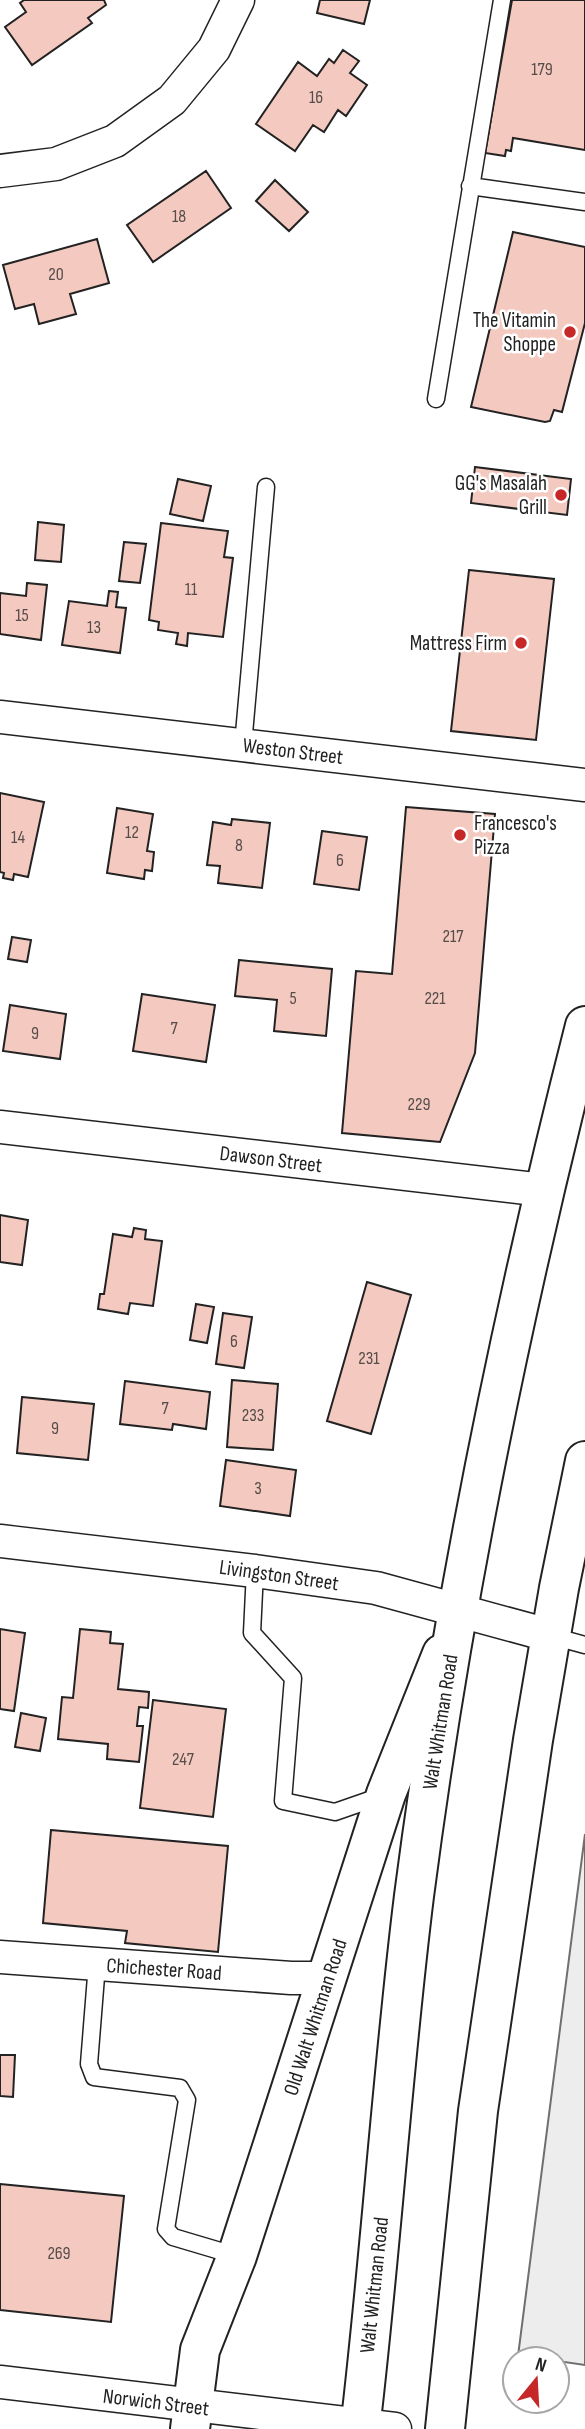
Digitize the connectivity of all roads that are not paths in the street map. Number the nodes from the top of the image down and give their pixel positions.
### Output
1 (239, 0) edge
2 (502, 0) edge
3 (0, 170) edge
4 (470, 186) junction
5 (585, 202) edge
6 (436, 399) dead end
7 (266, 487) dead end
8 (0, 717) edge
9 (243, 745) junction
10 (585, 785) edge
11 (585, 1026) edge
12 (0, 1127) edge
13 (543, 1190) junction
14 (585, 1461) edge
15 (0, 1541) edge
16 (256, 1571) junction
17 (459, 1611) junction
18 (568, 1641) edge
19 (386, 1794) junction
20 (0, 1957) edge
21 (97, 1964) junction
22 (328, 1978) junction
23 (237, 2256) junction
24 (0, 2382) edge
25 (192, 2418) edge
26 (372, 2428) edge
27 (445, 2429) edge

1 - 3 street
2 - 4 lane
4 - 5 lane
4 - 6 lane
7 - 9 lane
8 - 9 street, Weston Street
9 - 10 street, Weston Street
11 - 13 main road, Walt Whitman Road
12 - 13 street, Dawson Street
13 - 17 main road, Walt Whitman Road
14 - 18 main road
15 - 16 street, Livingston Street
16 - 17 street, Livingston Street
16 - 19 lane
17 - 18 street, Livingston Street
17 - 19 main road, Old Walt Whitman Road
17 - 26 main road, Walt Whitman Road
18 - 27 main road
19 - 22 main road, Old Walt Whitman Road
20 - 21 street, Chichester Road
21 - 22 street, Chichester Road
21 - 23 lane
22 - 23 main road, Old Walt Whitman Road
23 - 25 main road, Old Walt Whitman Road
24 - 25 street, Norwich Street
25 - 26 street, Norwich Street

